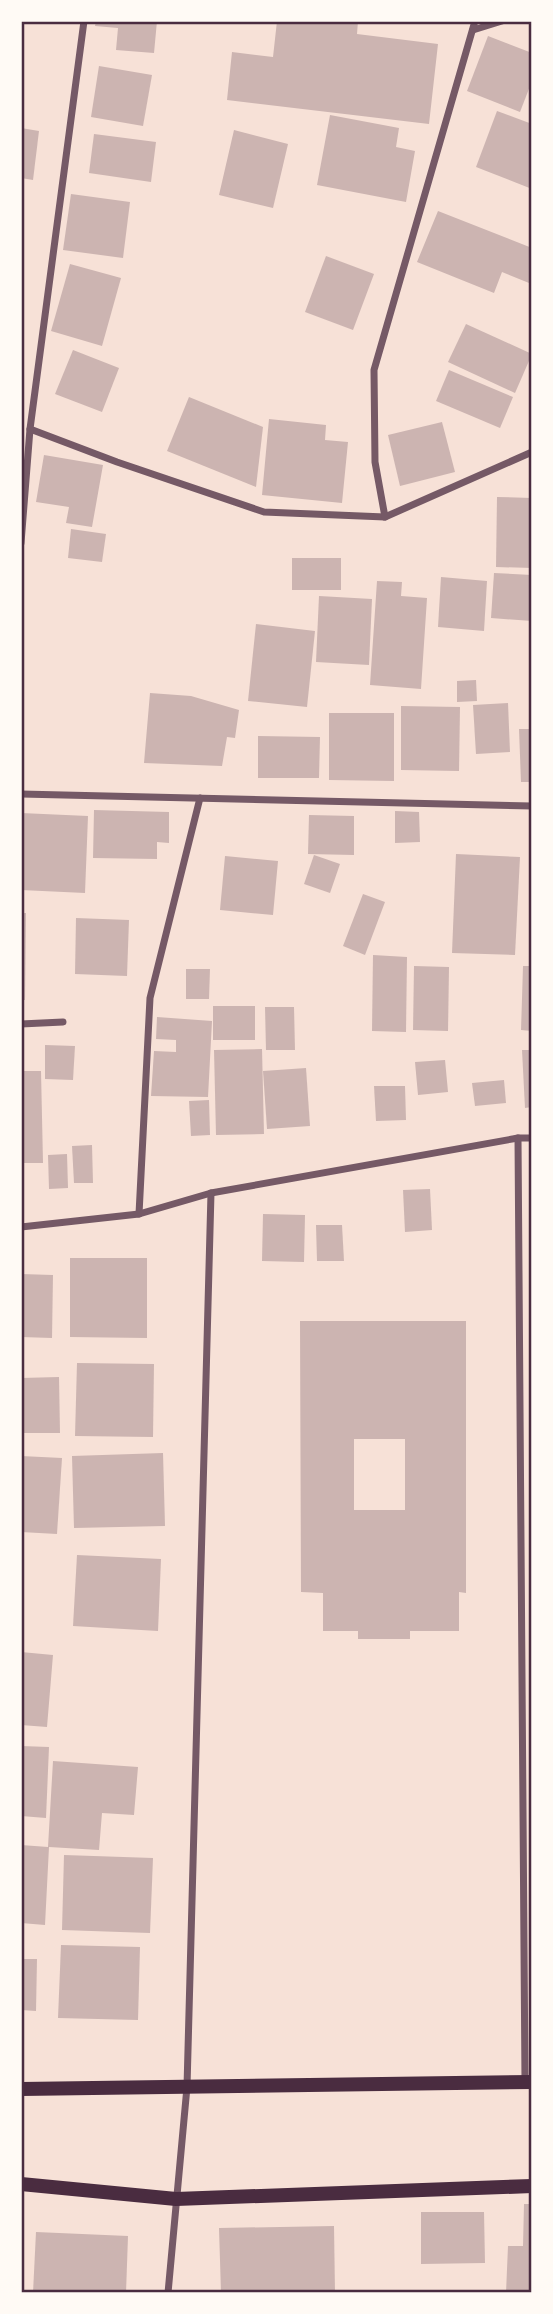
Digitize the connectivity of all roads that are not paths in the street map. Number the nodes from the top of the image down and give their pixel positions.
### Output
1 (85, 21) edge
2 (502, 21) edge
3 (474, 25) edge
4 (30, 429) junction
5 (532, 452) edge
6 (385, 517) junction
7 (21, 543) edge
8 (21, 794) edge
9 (200, 798) junction
10 (532, 806) edge
11 (63, 1022) dead end
12 (21, 1024) edge
13 (518, 1138) junction
14 (532, 1138) edge
15 (211, 1194) junction
16 (139, 1214) junction
17 (21, 1227) edge
18 (528, 2082) edge
19 (187, 2087) junction
20 (21, 2089) edge
21 (21, 2185) edge
22 (532, 2186) edge
23 (176, 2199) junction
24 (168, 2293) edge

1 - 4 street
2 - 3 street
3 - 6 street
4 - 6 street
4 - 7 street
5 - 6 street
8 - 9 street
9 - 10 street
9 - 16 street
11 - 12 street
13 - 14 street
13 - 15 street
13 - 18 street
15 - 16 street
15 - 19 street
16 - 17 street
18 - 19 main road
19 - 20 main road
19 - 23 street
21 - 23 main road
22 - 23 main road
23 - 24 street

